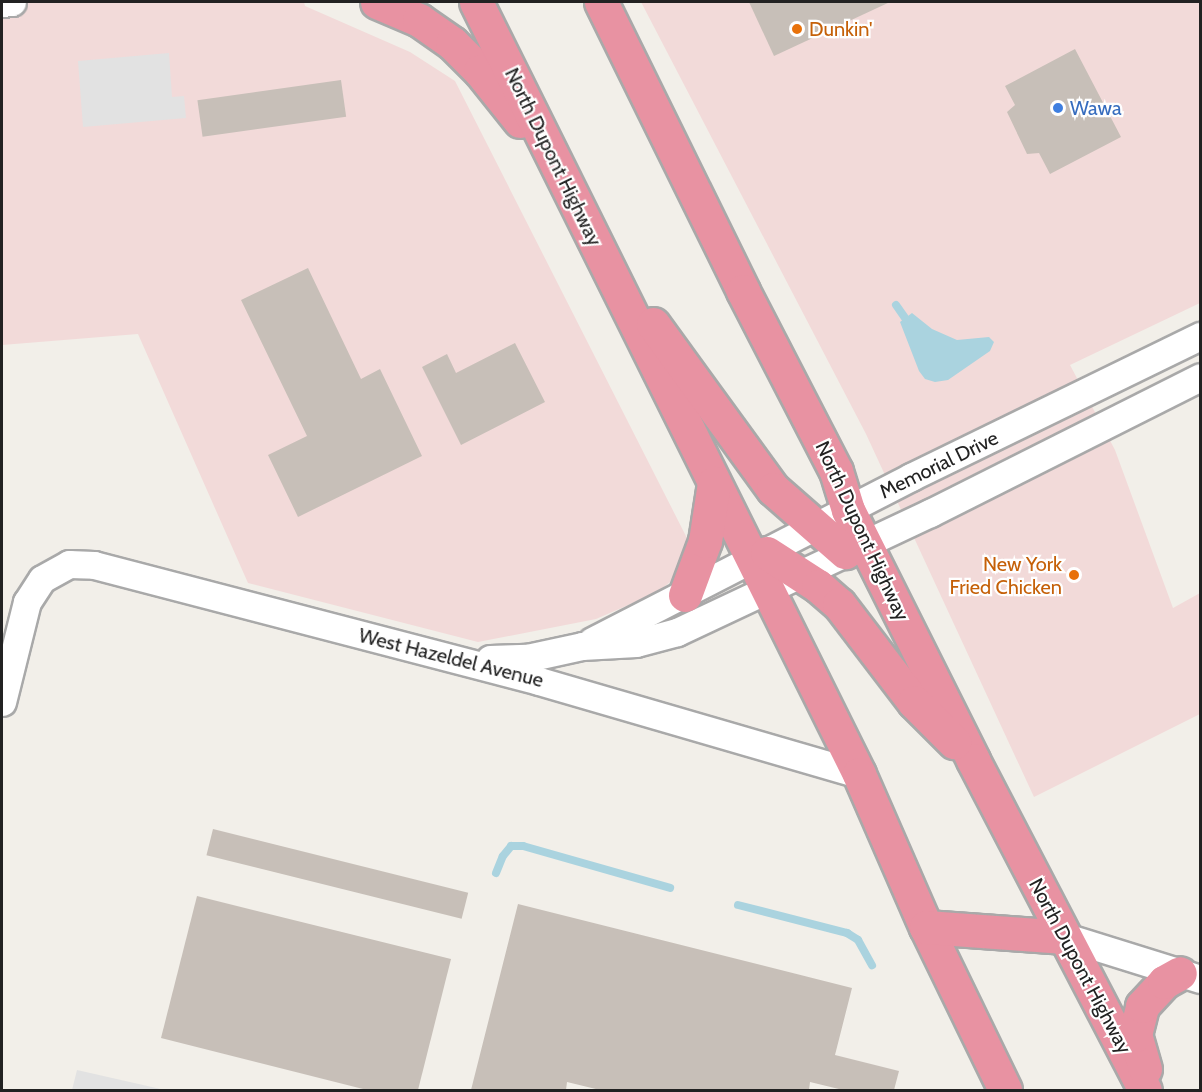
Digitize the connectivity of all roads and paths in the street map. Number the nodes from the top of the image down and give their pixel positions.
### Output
1 (12, 2) edge
2 (377, 2) edge
3 (476, 2) edge
4 (601, 2) edge
5 (2, 3) edge
6 (558, 167) junction
7 (596, 244) junction
8 (1200, 336) edge
9 (1200, 377) edge
10 (714, 483) junction
11 (848, 510) junction
12 (815, 528) junction
13 (856, 547) junction
14 (759, 557) junction
15 (798, 574) junction
16 (766, 590) junction
17 (685, 595) junction
18 (582, 646) junction
19 (456, 660) junction
20 (3, 686) edge
21 (973, 760) junction
22 (859, 774) junction
23 (926, 927) junction
24 (1065, 938) junction
25 (1190, 976) edge
26 (1005, 1090) edge
27 (1145, 1090) edge
28 (1151, 1090) edge

1 - 5 street
2 - 6 highway
3 - 6 highway, North Dupont Highway
4 - 11 highway, North Dupont Highway
6 - 7 highway, North Dupont Highway
7 - 10 highway, North Dupont Highway
7 - 12 highway
8 - 11 street, Memorial Drive
9 - 13 street, Memorial Drive
10 - 14 highway, North Dupont Highway
10 - 17 highway
11 - 12 street, Memorial Drive
11 - 13 highway, North Dupont Highway
12 - 13 highway
12 - 14 street, Memorial Drive
13 - 15 street, Memorial Drive
13 - 21 highway, North Dupont Highway
14 - 15 highway
14 - 16 highway, North Dupont Highway
14 - 17 street, Memorial Drive
15 - 16 street, Memorial Drive
15 - 21 highway
16 - 18 street, Memorial Drive
16 - 22 highway, North Dupont Highway
17 - 18 street, Memorial Drive
18 - 19 street, Memorial Drive
19 - 20 street, West Hazeldel Avenue
19 - 22 street, West Hazeldel Avenue
21 - 24 highway, North Dupont Highway
22 - 23 highway, North Dupont Highway
23 - 24 highway
23 - 26 highway, North Dupont Highway
24 - 25 street
24 - 27 highway, North Dupont Highway
25 - 28 highway

